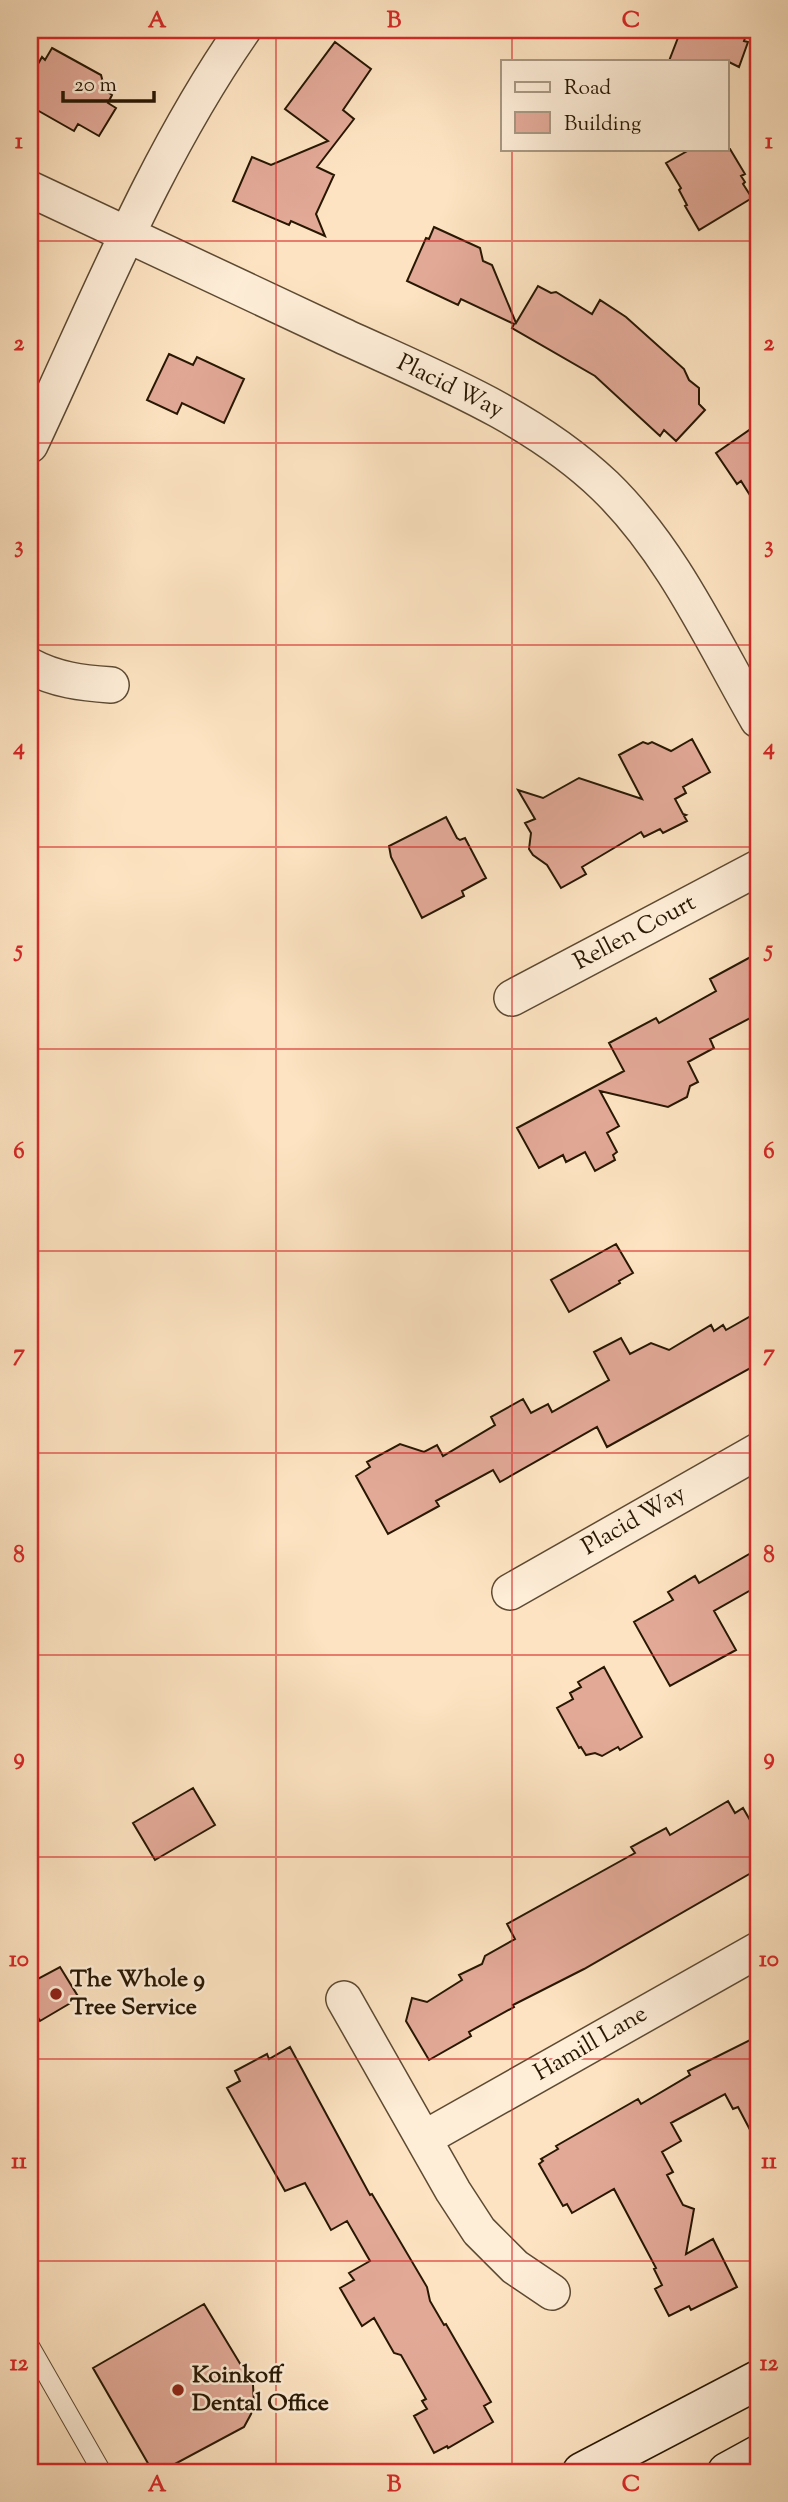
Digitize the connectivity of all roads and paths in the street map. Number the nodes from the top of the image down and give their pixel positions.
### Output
1 (243, 30) edge
2 (30, 189) edge
3 (128, 236) junction
4 (30, 445) edge
5 (30, 666) edge
6 (111, 685) dead end
7 (758, 720) edge
8 (758, 868) edge
9 (512, 998) dead end
10 (758, 1451) edge
11 (510, 1592) dead end
12 (758, 1950) edge
13 (344, 1998) dead end
14 (425, 2138) junction
15 (552, 2292) dead end
16 (30, 2346) edge
17 (758, 2380) edge
18 (758, 2455) edge
19 (102, 2472) edge
20 (582, 2472) edge
21 (727, 2472) edge

1 - 3 street
2 - 3 street, Placid Way
3 - 4 street
3 - 7 street, Placid Way
5 - 6 street
8 - 9 street, Rellen Court
10 - 11 street, Placid Way
12 - 14 street, Hamill Lane
13 - 14 street
14 - 15 street
16 - 19 lane
17 - 20 main road
18 - 21 main road

